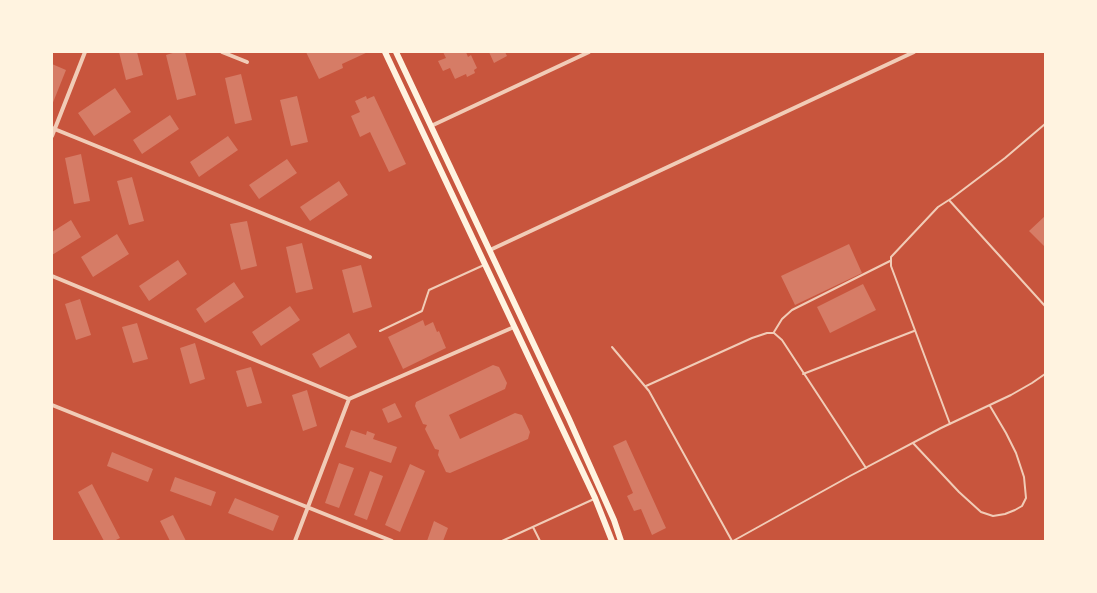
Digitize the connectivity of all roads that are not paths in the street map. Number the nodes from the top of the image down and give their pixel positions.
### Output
1 (85, 52) edge
2 (222, 52) edge
3 (385, 52) edge
4 (396, 52) edge
5 (590, 52) edge
6 (914, 52) edge
7 (246, 62) dead end
8 (1045, 124) edge
9 (431, 126) junction
10 (53, 128) edge
11 (52, 136) edge
12 (949, 200) junction
13 (490, 250) junction
14 (370, 257) dead end
15 (890, 261) junction
16 (485, 265) junction
17 (52, 276) edge
18 (1045, 306) edge
19 (514, 327) junction
20 (380, 331) dead end
21 (914, 331) junction
22 (774, 333) junction
23 (612, 347) dead end
24 (803, 374) junction
25 (1045, 374) edge
26 (646, 386) junction
27 (349, 399) junction
28 (52, 405) edge
29 (990, 406) junction
30 (950, 424) junction
31 (913, 443) junction
32 (866, 468) junction
33 (595, 498) junction
34 (307, 508) junction
35 (533, 527) junction
36 (295, 541) edge
37 (392, 541) edge
38 (502, 541) edge
39 (540, 541) edge
40 (612, 541) edge
41 (621, 541) edge
42 (733, 541) edge

1 - 10 street
2 - 7 street
3 - 16 main road
4 - 9 main road
5 - 9 street
6 - 13 street
8 - 12 lane
9 - 13 main road
10 - 11 street
10 - 14 street
12 - 15 lane
12 - 18 lane
13 - 41 main road
15 - 21 lane
15 - 22 lane
16 - 19 main road
16 - 20 lane
17 - 27 street
19 - 27 street
19 - 33 main road
21 - 24 lane
21 - 30 lane
22 - 24 lane
22 - 26 lane
23 - 26 lane
24 - 32 lane
25 - 29 lane
26 - 42 lane
27 - 34 street
28 - 34 street
29 - 30 lane
29 - 31 lane
30 - 31 lane
31 - 32 lane
32 - 42 lane
33 - 35 lane
33 - 40 main road
34 - 36 street
34 - 37 street
35 - 38 lane
35 - 39 lane

